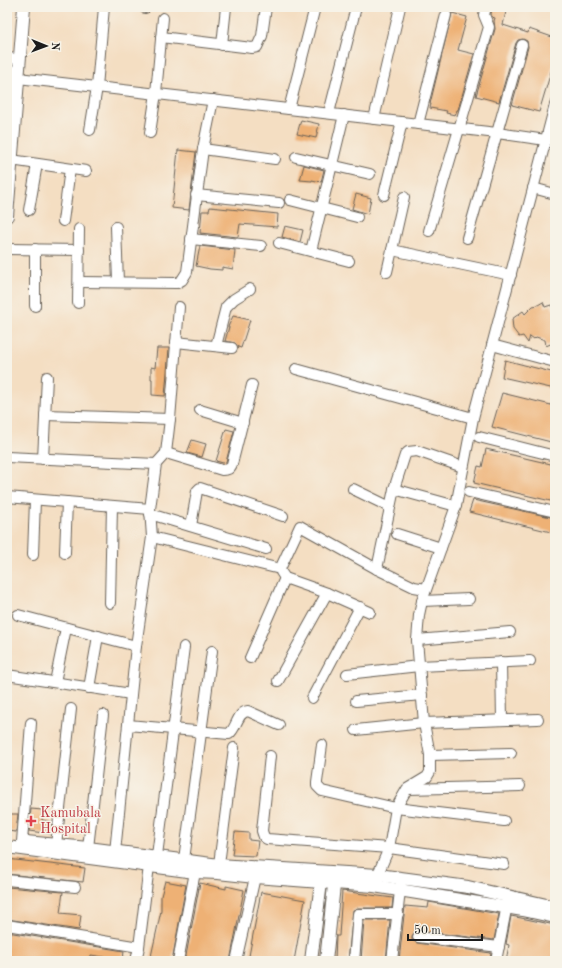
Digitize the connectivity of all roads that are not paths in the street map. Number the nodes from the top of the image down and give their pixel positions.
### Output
1 (24, 7) edge
2 (104, 7) edge
3 (226, 7) edge
4 (266, 7) edge
5 (315, 7) edge
6 (356, 7) edge
7 (400, 7) edge
8 (486, 7) edge
9 (446, 15) dead end
10 (163, 18) dead end
11 (161, 37) junction
12 (222, 45) junction
13 (522, 45) dead end
14 (7, 58) edge
15 (19, 59) junction
16 (18, 78) junction
17 (97, 87) junction
18 (156, 93) junction
19 (213, 100) junction
20 (11, 101) edge
21 (555, 105) edge
22 (288, 109) junction
23 (329, 113) junction
24 (344, 115) junction
25 (374, 119) junction
26 (402, 122) junction
27 (418, 124) junction
28 (460, 128) junction
29 (90, 130) dead end
30 (150, 133) dead end
31 (497, 133) junction
32 (546, 140) junction
33 (203, 149) junction
34 (10, 155) edge
35 (296, 157) dead end
36 (275, 159) dead end
37 (37, 164) junction
38 (332, 165) junction
39 (70, 169) junction
40 (86, 172) dead end
41 (370, 174) dead end
42 (533, 188) junction
43 (555, 194) edge
44 (196, 195) junction
45 (384, 195) dead end
46 (404, 197) dead end
47 (290, 200) dead end
48 (278, 203) dead end
49 (322, 208) junction
50 (29, 210) dead end
51 (7, 216) edge
52 (357, 217) dead end
53 (63, 221) dead end
54 (116, 227) dead end
55 (80, 229) dead end
56 (429, 231) dead end
57 (467, 238) dead end
58 (191, 239) junction
59 (279, 243) dead end
60 (261, 246) dead end
61 (7, 249) edge
62 (35, 249) junction
63 (79, 250) junction
64 (392, 250) junction
65 (311, 251) junction
66 (349, 261) dead end
67 (387, 272) dead end
68 (511, 275) junction
69 (79, 282) junction
70 (118, 282) junction
71 (250, 289) dead end
72 (78, 303) dead end
73 (35, 306) dead end
74 (179, 307) dead end
75 (176, 342) junction
76 (492, 345) junction
77 (216, 346) junction
78 (232, 348) dead end
79 (555, 362) edge
80 (296, 369) dead end
81 (47, 377) dead end
82 (252, 385) dead end
83 (200, 410) dead end
84 (45, 415) junction
85 (473, 418) junction
86 (170, 419) junction
87 (243, 423) junction
88 (479, 437) dead end
89 (166, 453) junction
90 (555, 456) edge
91 (7, 457) edge
92 (43, 459) junction
93 (156, 464) junction
94 (463, 467) junction
95 (353, 489) dead end
96 (394, 489) junction
97 (469, 492) dead end
98 (7, 497) edge
99 (35, 500) junction
100 (67, 502) junction
101 (112, 506) junction
102 (456, 506) junction
103 (390, 507) junction
104 (150, 512) junction
105 (555, 512) edge
106 (283, 516) dead end
107 (191, 526) junction
108 (397, 534) dead end
109 (152, 537) junction
110 (441, 548) junction
111 (266, 549) dead end
112 (65, 553) dead end
113 (33, 555) dead end
114 (377, 569) junction
115 (283, 573) junction
116 (426, 590) junction
117 (327, 593) junction
118 (470, 599) dead end
119 (422, 601) junction
120 (110, 603) dead end
121 (360, 607) junction
122 (370, 612) dead end
123 (18, 616) dead end
124 (66, 628) junction
125 (510, 632) dead end
126 (98, 636) junction
127 (417, 640) junction
128 (136, 646) junction
129 (184, 647) dead end
130 (212, 651) dead end
131 (250, 658) dead end
132 (530, 661) dead end
133 (501, 662) junction
134 (419, 666) junction
135 (347, 674) dead end
136 (7, 675) edge
137 (278, 680) dead end
138 (55, 682) junction
139 (89, 688) junction
140 (131, 694) junction
141 (422, 695) junction
142 (312, 698) dead end
143 (356, 701) dead end
144 (71, 709) dead end
145 (103, 715) dead end
146 (538, 719) dead end
147 (502, 720) junction
148 (31, 723) dead end
149 (424, 723) junction
150 (128, 725) junction
151 (279, 725) dead end
152 (173, 729) junction
153 (356, 730) dead end
154 (201, 731) junction
155 (322, 746) dead end
156 (234, 748) dead end
157 (511, 753) dead end
158 (430, 755) junction
159 (270, 756) dead end
160 (520, 786) dead end
161 (407, 789) junction
162 (396, 808) junction
163 (504, 821) dead end
164 (7, 840) edge
165 (22, 842) junction
166 (56, 845) junction
167 (7, 847) edge
168 (88, 848) junction
169 (389, 848) junction
170 (115, 852) junction
171 (153, 862) junction
172 (504, 864) dead end
173 (183, 866) junction
174 (219, 869) junction
175 (195, 872) junction
176 (322, 876) junction
177 (255, 877) junction
178 (335, 877) junction
179 (7, 880) edge
180 (376, 880) junction
181 (401, 884) junction
182 (75, 887) dead end
183 (507, 902) junction
184 (555, 907) edge
185 (398, 914) junction
186 (555, 917) edge
187 (7, 925) edge
188 (418, 937) dead end
189 (139, 947) junction
190 (499, 947) junction
191 (136, 961) edge
192 (178, 961) edge
193 (236, 961) edge
194 (311, 961) edge
195 (326, 961) edge
196 (354, 961) edge
197 (392, 961) edge
198 (496, 961) edge

1 - 15 street
2 - 17 street
3 - 12 street
4 - 12 street
5 - 22 street
6 - 23 street
7 - 25 street
8 - 28 street
9 - 27 street
10 - 11 street
11 - 12 street
11 - 18 street
13 - 31 street
14 - 15 street
15 - 16 street
16 - 17 street
16 - 20 street
17 - 18 street
17 - 29 street
18 - 19 street
18 - 30 street
19 - 22 street
19 - 33 street
20 - 34 street
21 - 32 street
22 - 23 street
23 - 24 street
24 - 25 street
24 - 38 street
25 - 26 street
26 - 27 street
26 - 45 street
27 - 28 street
28 - 31 street
28 - 56 street
31 - 32 street
31 - 57 street
32 - 42 street
33 - 36 street
33 - 44 street
34 - 37 street
34 - 51 street
35 - 38 street
37 - 39 street
37 - 50 street
38 - 41 street
38 - 49 street
39 - 40 street
39 - 53 street
42 - 43 street
42 - 68 street
44 - 48 street
44 - 58 street
46 - 64 street
47 - 49 street
49 - 52 street
49 - 65 street
54 - 70 street
55 - 63 street
58 - 60 street
58 - 70 street
59 - 65 street
61 - 62 street
62 - 63 street
62 - 73 street
63 - 69 street
64 - 67 street
64 - 68 street
65 - 66 street
68 - 76 street
69 - 70 street
69 - 72 street
71 - 77 street
74 - 75 street
75 - 77 street
75 - 86 street
76 - 79 street
76 - 85 street
77 - 78 street
80 - 85 street
81 - 84 street
82 - 87 street
83 - 87 street
84 - 86 street
84 - 92 street
85 - 94 street
86 - 89 street
87 - 89 street
88 - 90 street
89 - 93 street
91 - 92 street
92 - 93 street
93 - 104 street
94 - 96 street
94 - 102 street
95 - 103 street
96 - 102 street
96 - 103 street
97 - 105 street
98 - 99 street
99 - 100 street
99 - 113 street
100 - 101 street
100 - 112 street
101 - 104 street
101 - 120 street
102 - 110 street
103 - 114 street
104 - 107 street
104 - 109 street
106 - 107 street
107 - 111 street
108 - 110 street
109 - 115 street
109 - 128 street
110 - 116 street
114 - 115 street
114 - 116 street
115 - 117 street
115 - 131 street
116 - 119 street
117 - 121 street
117 - 137 street
118 - 119 street
119 - 127 street
121 - 122 street
121 - 142 street
123 - 124 street
124 - 126 street
124 - 138 street
125 - 127 street
126 - 128 street
126 - 139 street
127 - 134 street
128 - 140 street
129 - 152 street
130 - 154 street
132 - 133 street
133 - 134 street
133 - 147 street
134 - 135 street
134 - 141 street
136 - 138 street
138 - 139 street
139 - 140 street
140 - 150 street
141 - 143 street
141 - 149 street
144 - 166 street
145 - 168 street
146 - 147 street
147 - 149 street
148 - 165 street
149 - 153 street
149 - 158 street
150 - 152 street
150 - 170 street
151 - 154 street
152 - 154 street
152 - 171 street
154 - 173 street
155 - 162 street
156 - 174 street
157 - 158 street
158 - 161 street
159 - 169 street
160 - 161 street
161 - 162 street
162 - 163 street
162 - 169 street
164 - 165 street
165 - 166 street
166 - 168 street
167 - 171 street
168 - 170 street
169 - 172 street
169 - 180 street
170 - 171 street
171 - 173 street
171 - 189 street
173 - 174 street
173 - 175 street
174 - 175 street
174 - 176 street
174 - 177 street
175 - 192 street
176 - 177 street
176 - 178 street
176 - 194 street
177 - 193 street
178 - 180 street
178 - 195 street
179 - 182 street
180 - 181 street
181 - 183 street
181 - 185 street
183 - 184 street
183 - 186 street
183 - 190 street
185 - 196 street
185 - 197 street
187 - 189 street
188 - 190 street
189 - 191 street
190 - 198 street

